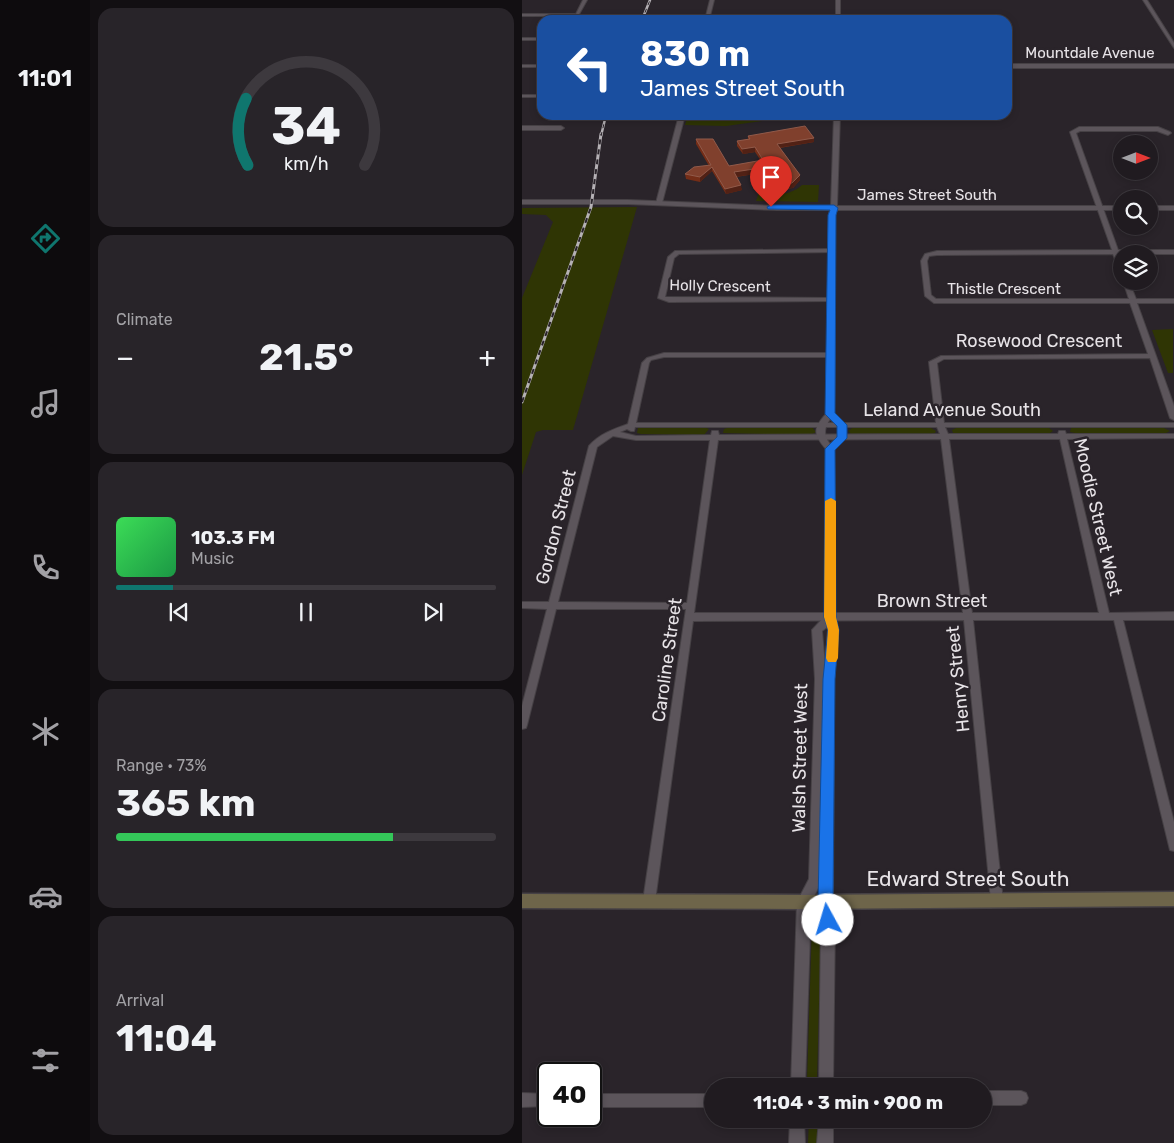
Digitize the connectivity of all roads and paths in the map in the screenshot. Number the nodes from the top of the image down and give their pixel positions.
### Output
1 (586, 0) edge
2 (712, 0) edge
3 (838, 0) edge
4 (1146, 0) edge
5 (522, 15) edge
6 (708, 15) edge
7 (838, 15) edge
8 (522, 39) edge
9 (537, 39) edge
10 (1174, 47) edge
11 (522, 66) edge
12 (537, 66) edge
13 (1012, 66) edge
14 (1174, 66) edge
15 (522, 96) edge
16 (537, 96) edge
17 (681, 120) edge
18 (837, 120) edge
19 (522, 128) edge
20 (561, 128) dead end
21 (1168, 133) dead end
22 (522, 202) edge
23 (659, 203) junction
24 (834, 208) junction
25 (1100, 208) junction
26 (1113, 208) edge
27 (1158, 208) edge
28 (1174, 208) edge
29 (1113, 245) edge
30 (832, 251) junction
31 (1113, 252) edge
32 (1158, 252) edge
33 (1174, 252) edge
34 (1129, 290) edge
35 (831, 300) junction
36 (1133, 301) junction
37 (1174, 301) edge
38 (830, 355) junction
39 (1152, 356) junction
40 (830, 414) junction
41 (1174, 418) edge
42 (716, 424) junction
43 (632, 425) junction
44 (821, 425) junction
45 (842, 425) junction
46 (940, 425) junction
47 (1060, 425) junction
48 (1174, 425) edge
49 (612, 433) junction
50 (1062, 436) junction
51 (1174, 436) edge
52 (630, 437) junction
53 (945, 437) junction
54 (714, 438) junction
55 (820, 438) junction
56 (842, 438) junction
57 (830, 449) junction
58 (592, 454) joint
59 (522, 605) edge
60 (553, 605) junction
61 (690, 612) junction
62 (1174, 616) edge
63 (830, 617) junction
64 (968, 617) junction
65 (1104, 617) junction
66 (1118, 617) junction
67 (522, 725) edge
68 (1174, 846) edge
69 (1174, 899) edge
70 (522, 901) edge
71 (649, 901) junction
72 (997, 901) junction
73 (804, 902) junction
74 (826, 902) junction
75 (798, 1078) edge
76 (826, 1078) edge
77 (992, 1098) edge
78 (1021, 1098) dead end
79 (522, 1100) edge
80 (537, 1100) edge
81 (602, 1100) edge
82 (704, 1101) edge
83 (797, 1128) edge
84 (826, 1128) edge
85 (796, 1143) edge
86 (825, 1143) edge

1 - 5 street
2 - 6 street
3 - 7 street
4 - 10 street
8 - 9 street
11 - 12 street
13 - 14 street, Mountdale Avenue
15 - 16 street
17 - 23 street
18 - 24 street
19 - 20 street
21 - 25 street
22 - 23 street, James Street South
23 - 24 street, James Street South
24 - 25 street, James Street South
24 - 30 street
25 - 26 street, James Street South
25 - 29 street
27 - 28 street
30 - 35 street
30 - 35 street, Holly Crescent
31 - 36 street, Thistle Crescent
32 - 33 street
34 - 36 street
35 - 38 street
36 - 37 street
36 - 39 street
38 - 40 street
38 - 43 street
39 - 41 street
39 - 46 street, Rosewood Crescent
40 - 44 street
40 - 45 street
42 - 43 street, Leland Avenue South
42 - 44 street, Leland Avenue South
42 - 54 street, Caroline Street
43 - 49 street, Leland Avenue South
43 - 52 street
44 - 45 street, Leland Avenue South
44 - 55 street
45 - 46 street, Leland Avenue South
45 - 56 street
46 - 47 street, Leland Avenue South
46 - 53 street, Henry Street
47 - 48 street, Leland Avenue South
47 - 50 street, Moodie Street West
49 - 52 street, Leland Avenue South
49 - 58 street, Leland Avenue South
50 - 51 street, Leland Avenue South
50 - 53 street, Leland Avenue South
50 - 65 street, Moodie Street West
52 - 54 street, Leland Avenue South
53 - 56 street, Leland Avenue South
53 - 64 street, Henry Street
54 - 55 street, Leland Avenue South
54 - 61 street, Caroline Street
55 - 56 street, Leland Avenue South
55 - 57 street
56 - 57 street
57 - 63 street, Walsh Street West
58 - 60 street, Gordon Street
59 - 60 street, Brown Street
60 - 61 street, Brown Street
60 - 67 street, Gordon Street
61 - 63 street, Brown Street
61 - 71 street, Caroline Street
62 - 66 street, Brown Street
63 - 64 street, Brown Street
63 - 73 street, Walsh Street West
63 - 74 street, Walsh Street West
64 - 65 street, Brown Street
64 - 72 street, Henry Street
65 - 66 street, Brown Street
66 - 68 street, Moodie Street West
69 - 72 main road, Edward Street South
70 - 71 main road, Edward Street South
71 - 73 main road, Edward Street South
72 - 74 main road, Edward Street South
73 - 74 main road, Edward Street South
73 - 75 street
74 - 76 street, Walsh Street West
77 - 78 street
79 - 80 street
81 - 82 street
83 - 85 street
84 - 86 street

